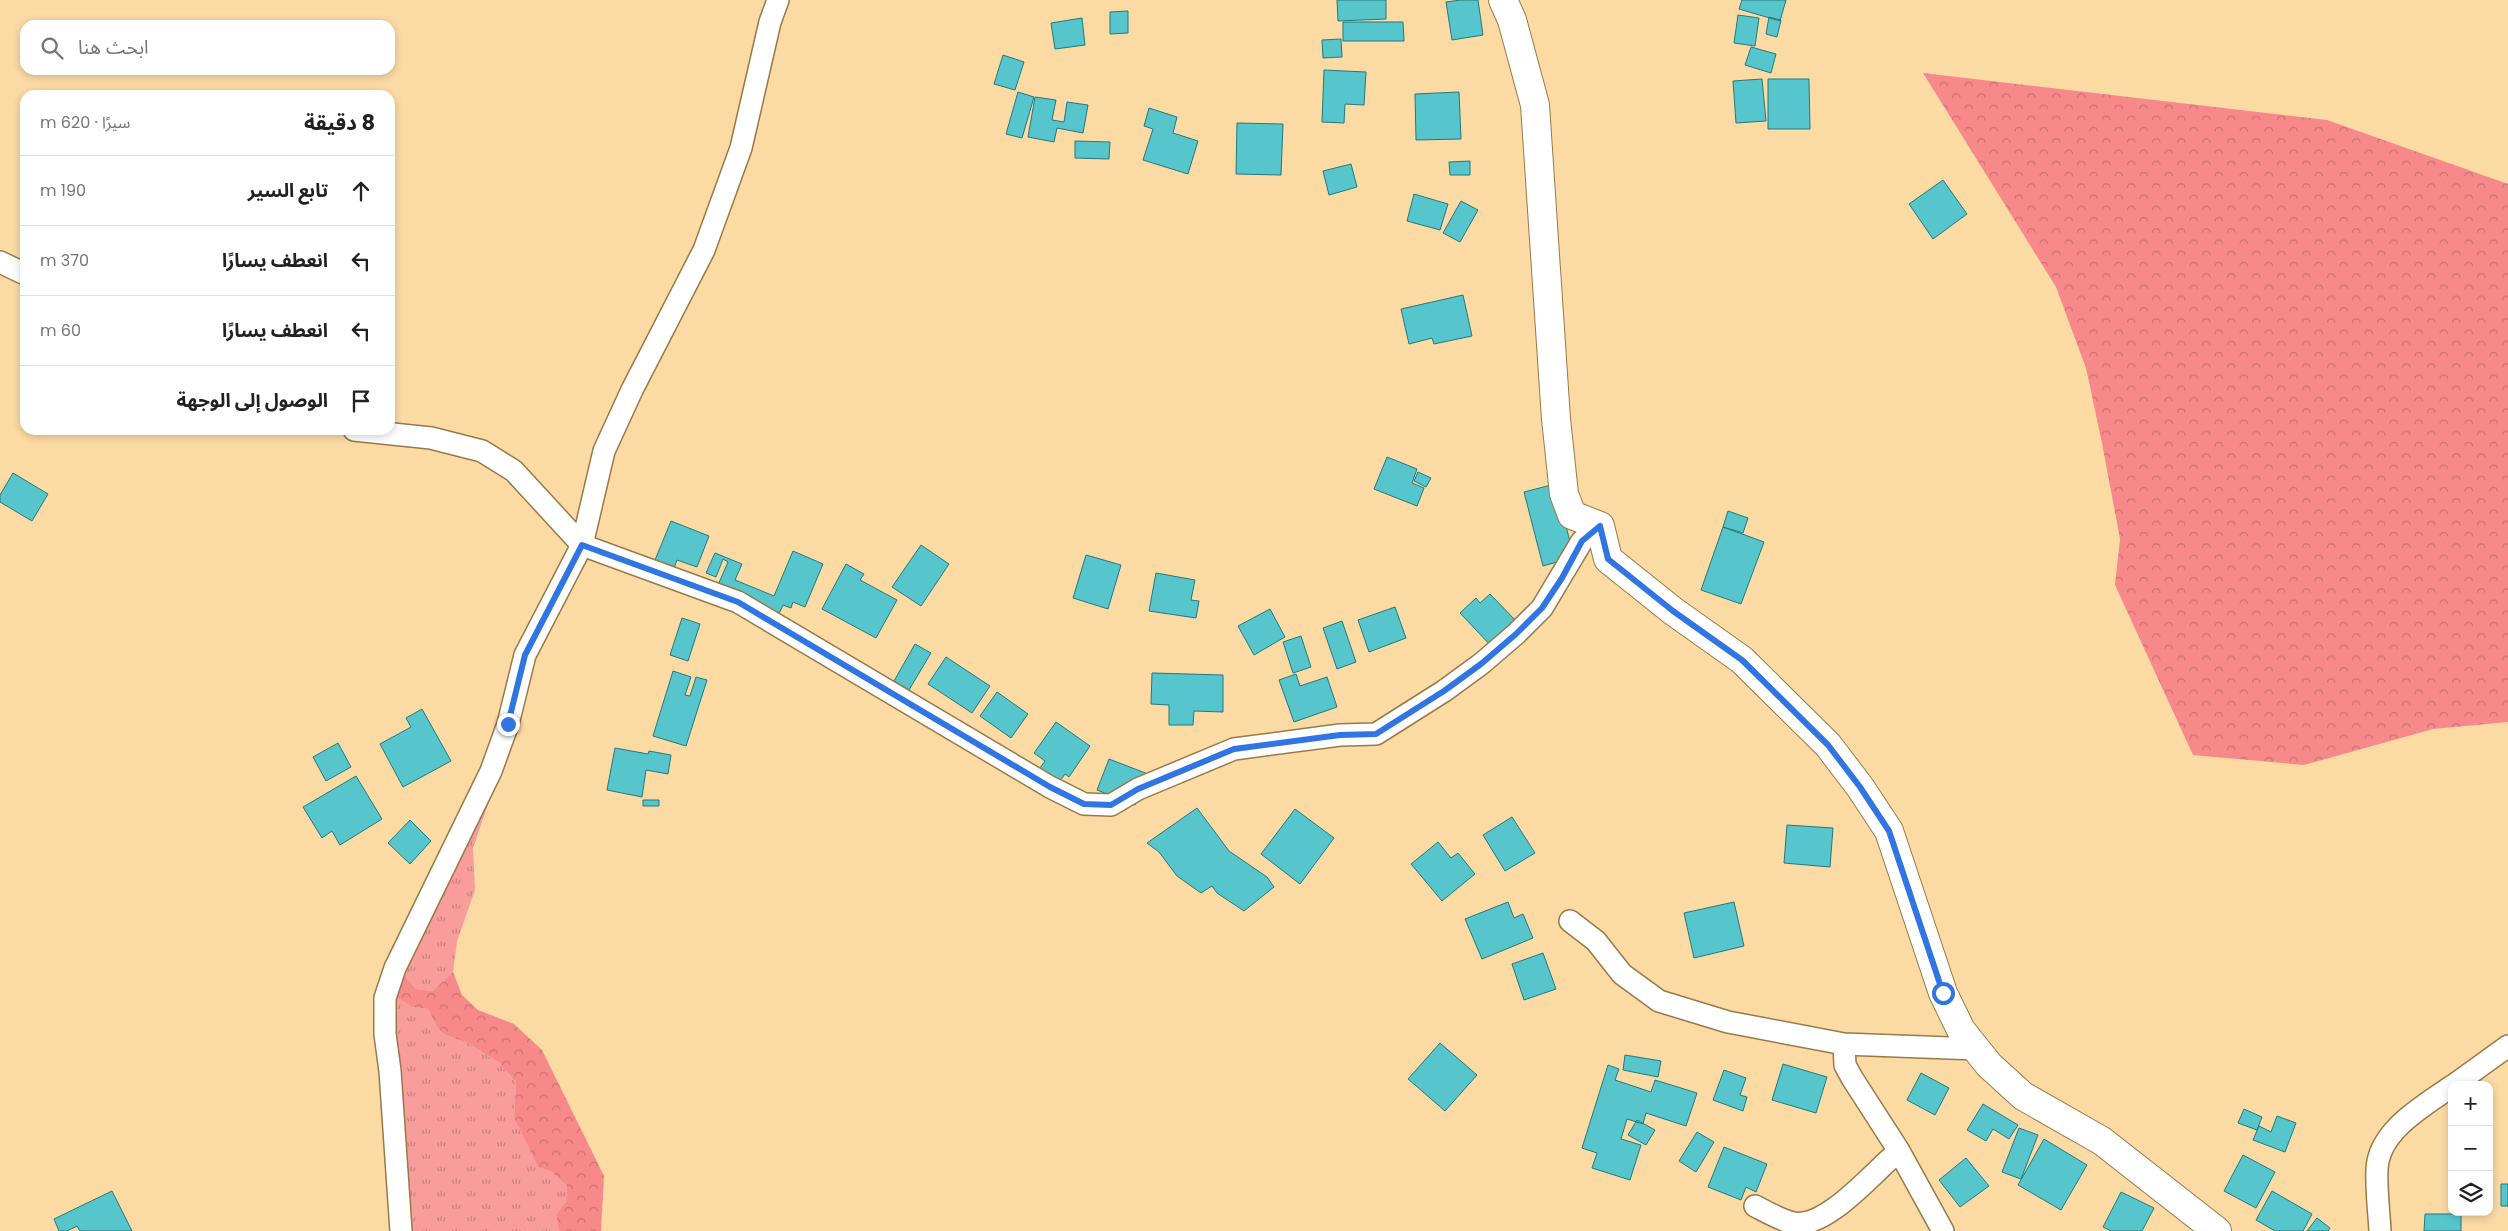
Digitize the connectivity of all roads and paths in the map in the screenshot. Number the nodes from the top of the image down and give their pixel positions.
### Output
1 (778, 0) edge
2 (1503, 0) edge
3 (0, 262) edge
4 (20, 272) edge
5 (395, 434) edge
6 (1600, 526) junction
7 (582, 545) junction
8 (1570, 921) dead end
9 (1844, 1044) junction
10 (2508, 1046) edge
11 (1976, 1048) junction
12 (2460, 1081) edge
13 (2448, 1090) edge
14 (1899, 1150) junction
15 (1755, 1206) dead end
16 (401, 1231) edge
17 (1943, 1231) edge
18 (2217, 1231) edge
19 (2380, 1231) edge

1 - 7 street
2 - 6 main road
3 - 4 street
5 - 7 street
6 - 7 street
6 - 11 main road
7 - 16 street
8 - 9 street
9 - 11 street
9 - 14 street
10 - 12 street
11 - 18 main road
13 - 19 street
14 - 15 street
14 - 17 street

